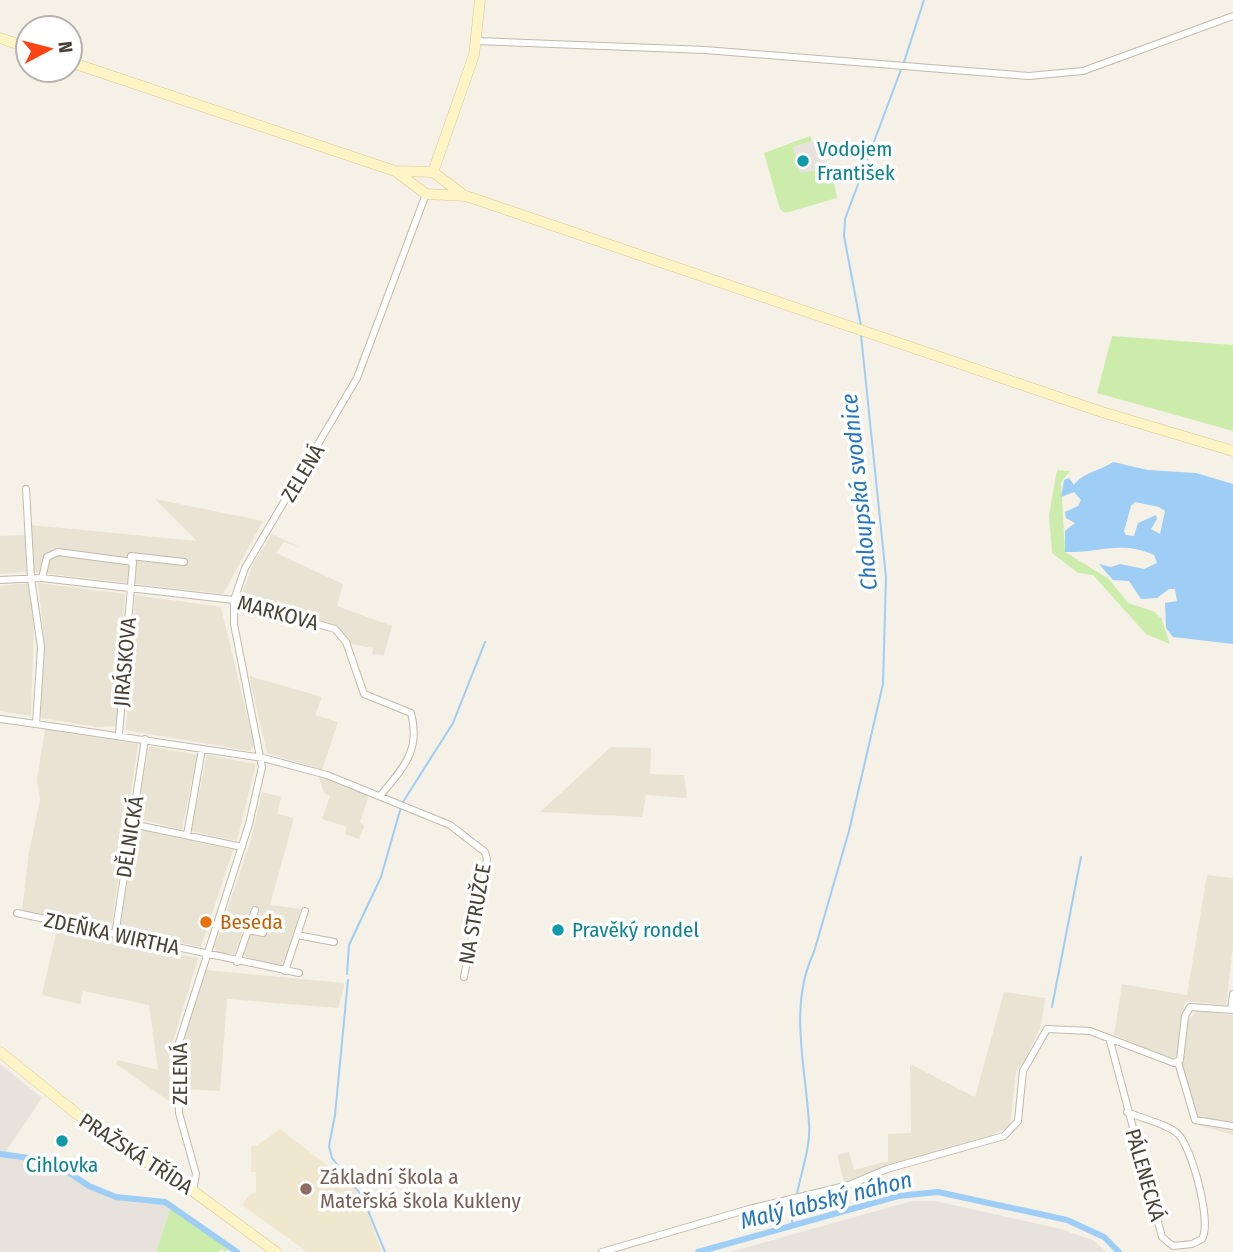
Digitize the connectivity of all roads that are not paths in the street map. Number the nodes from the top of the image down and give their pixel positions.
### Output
1 (480, 0) edge
2 (1233, 16) edge
3 (477, 41) junction
4 (84, 67) edge
5 (395, 172) junction
6 (431, 174) junction
7 (426, 193) junction
8 (466, 196) junction
9 (1233, 451) edge
10 (26, 489) dead end
11 (130, 562) junction
12 (184, 562) dead end
13 (31, 578) junction
14 (42, 579) junction
15 (0, 580) edge
16 (131, 589) junction
17 (234, 600) junction
18 (0, 719) edge
19 (39, 725) junction
20 (119, 735) junction
21 (145, 739) junction
22 (202, 749) junction
23 (262, 758) junction
24 (380, 796) junction
25 (132, 824) junction
26 (187, 835) junction
27 (242, 847) junction
28 (255, 910) dead end
29 (305, 911) dead end
30 (17, 913) dead end
31 (248, 930) junction
32 (263, 933) dead end
33 (115, 935) junction
34 (297, 935) junction
35 (334, 942) dead end
36 (206, 954) junction
37 (237, 962) junction
38 (285, 971) junction
39 (299, 973) dead end
40 (464, 977) dead end
41 (1233, 994) edge
42 (1232, 1010) edge
43 (1110, 1041) junction
44 (0, 1052) edge
45 (1178, 1062) junction
46 (1127, 1112) junction
47 (1233, 1126) edge
48 (193, 1191) junction
49 (276, 1252) edge
50 (603, 1252) edge

1 - 3 main road
2 - 3 street
3 - 6 main road
4 - 5 main road
5 - 6 main road
5 - 7 main road
6 - 7 main road
6 - 7 main road
6 - 8 main road
7 - 8 main road
7 - 17 street, ZELENÁ
8 - 9 main road
10 - 13 street
11 - 12 street
11 - 14 street
11 - 16 street
13 - 14 street, MARKOVA
13 - 15 street, MARKOVA
13 - 19 street
14 - 16 street, MARKOVA
16 - 17 street, MARKOVA
16 - 20 street, JIRÁSKOVA
17 - 23 street, ZELENÁ
17 - 24 street, MARKOVA
18 - 19 street, JIRÁSKOVA
19 - 20 street, JIRÁSKOVA
20 - 21 street, JIRÁSKOVA
21 - 22 street, JIRÁSKOVA
21 - 25 street, DĚLNICKÁ
22 - 23 street, JIRÁSKOVA
22 - 26 street
23 - 24 street
23 - 27 street, ZELENÁ
24 - 40 street, NA STRUŽCE
25 - 26 street
25 - 33 street, DĚLNICKÁ
26 - 27 street
27 - 36 street, ZELENÁ
28 - 31 street
29 - 34 street
30 - 33 street, ZDEŇKA WIRTHA
31 - 32 street
31 - 37 street
33 - 36 street, ZDEŇKA WIRTHA
34 - 35 street
34 - 38 street
36 - 37 street, ZDEŇKA WIRTHA
36 - 48 street, ZELENÁ
37 - 38 street, ZDEŇKA WIRTHA
38 - 39 street, ZDEŇKA WIRTHA
41 - 42 street
42 - 45 street
43 - 45 street
43 - 46 street, PÁLENECKÁ
43 - 50 street
44 - 48 main road, PRAŽSKÁ TŘÍDA
45 - 47 street
46 - 46 street, PÁLENECKÁ
48 - 49 main road, PRAŽSKÁ TŘÍDA

